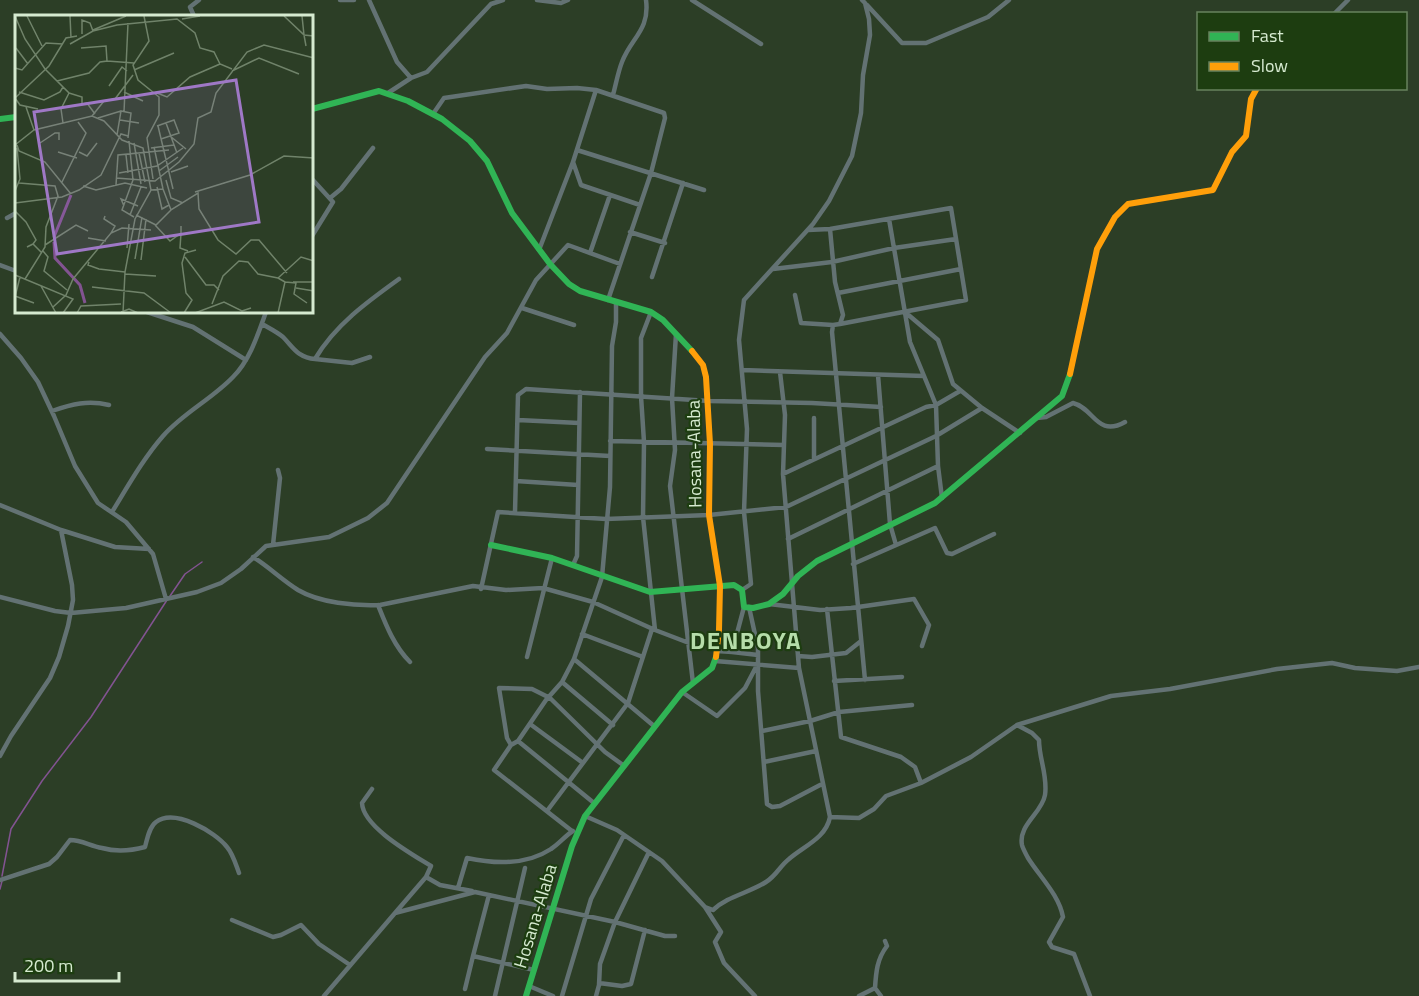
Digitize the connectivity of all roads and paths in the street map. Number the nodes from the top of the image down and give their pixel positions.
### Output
1 (199, 0) edge
2 (340, 0) edge
3 (354, 0) edge
4 (369, 0) edge
5 (503, 0) edge
6 (537, 0) edge
7 (568, 0) edge
8 (646, 0) edge
9 (692, 0) edge
10 (1009, 0) edge
11 (1348, 0) edge
12 (864, 1) edge
13 (489, 2) edge
14 (1336, 12) edge
15 (194, 15) edge
16 (760, 44) dead end
17 (411, 78) junction
18 (596, 90) junction
19 (1256, 90) edge
20 (388, 93) junction
21 (613, 95) junction
22 (314, 108) edge
23 (433, 114) junction
24 (15, 117) edge
25 (0, 119) edge
26 (373, 148) dead end
27 (577, 150) junction
28 (573, 162) junction
29 (651, 173) junction
30 (314, 181) edge
31 (683, 183) junction
32 (704, 190) dead end
33 (610, 195) junction
34 (330, 198) junction
35 (640, 205) junction
36 (15, 214) edge
37 (7, 218) dead end
38 (889, 219) junction
39 (830, 229) junction
40 (808, 230) junction
41 (630, 232) junction
42 (314, 233) edge
43 (956, 239) junction
44 (665, 243) junction
45 (894, 248) junction
46 (539, 250) junction
47 (590, 253) junction
48 (832, 262) junction
49 (550, 264) junction
50 (620, 264) junction
51 (0, 265) edge
52 (773, 269) junction
53 (961, 269) junction
54 (15, 271) edge
55 (652, 277) dead end
56 (399, 279) dead end
57 (900, 282) junction
58 (838, 293) junction
59 (795, 295) dead end
60 (608, 300) junction
61 (616, 302) junction
62 (522, 308) junction
63 (651, 312) junction
64 (905, 312) junction
65 (153, 314) edge
66 (265, 314) edge
67 (262, 324) junction
68 (840, 324) junction
69 (574, 325) dead end
70 (832, 325) junction
71 (676, 333) junction
72 (0, 334) edge
73 (370, 357) dead end
74 (315, 358) junction
75 (246, 360) junction
76 (742, 370) junction
77 (780, 372) junction
78 (837, 374) junction
79 (878, 375) junction
80 (924, 376) junction
81 (960, 390) junction
82 (580, 392) junction
83 (610, 394) junction
84 (641, 396) junction
85 (672, 398) junction
86 (709, 401) junction
87 (745, 402) junction
88 (783, 402) junction
89 (109, 405) dead end
90 (840, 405) junction
91 (936, 405) junction
92 (881, 407) junction
93 (982, 408) junction
94 (52, 411) junction
95 (814, 418) dead end
96 (1037, 418) junction
97 (518, 420) junction
98 (1125, 422) dead end
99 (579, 423) junction
100 (882, 426) junction
101 (1020, 433) junction
102 (936, 436) junction
103 (610, 441) junction
104 (644, 442) junction
105 (675, 443) junction
106 (710, 444) junction
107 (747, 444) junction
108 (784, 445) junction
109 (842, 445) junction
110 (487, 449) dead end
111 (517, 451) junction
112 (579, 454) junction
113 (610, 456) junction
114 (814, 459) junction
115 (885, 461) junction
116 (938, 466) junction
117 (278, 470) dead end
118 (783, 474) junction
119 (846, 480) junction
120 (516, 481) junction
121 (578, 485) junction
122 (887, 490) junction
123 (942, 498) junction
124 (0, 505) edge
125 (786, 507) junction
126 (848, 509) junction
127 (112, 512) junction
128 (515, 512) junction
129 (744, 512) junction
130 (709, 515) junction
131 (673, 516) junction
132 (577, 517) junction
133 (643, 518) junction
134 (606, 519) junction
135 (890, 524) junction
136 (61, 530) junction
137 (994, 534) dead end
138 (788, 538) junction
139 (851, 542) junction
140 (273, 544) junction
141 (491, 545) junction
142 (896, 545) junction
143 (149, 549) junction
144 (253, 557) junction
145 (552, 558) junction
146 (854, 564) junction
147 (573, 565) junction
148 (603, 577) junction
149 (792, 583) junction
150 (720, 585) junction
151 (543, 588) junction
152 (481, 589) junction
153 (742, 590) junction
154 (682, 591) junction
155 (650, 592) junction
156 (0, 597) edge
157 (166, 599) junction
158 (593, 602) junction
159 (769, 604) junction
160 (378, 605) junction
161 (794, 606) junction
162 (747, 607) junction
163 (858, 607) junction
164 (827, 609) junction
165 (71, 613) junction
166 (654, 629) junction
167 (582, 634) junction
168 (861, 641) junction
169 (689, 642) junction
170 (922, 646) dead end
171 (717, 651) junction
172 (732, 652) junction
173 (758, 655) junction
174 (798, 656) junction
175 (832, 656) junction
176 (527, 657) dead end
177 (643, 657) junction
178 (574, 659) junction
179 (715, 661) junction
180 (410, 662) dead end
181 (758, 664) junction
182 (1419, 667) edge
183 (799, 668) junction
184 (902, 677) dead end
185 (865, 680) junction
186 (834, 681) junction
187 (562, 682) junction
188 (693, 683) junction
189 (682, 692) junction
190 (550, 698) junction
191 (628, 703) junction
192 (912, 705) dead end
193 (837, 713) junction
194 (810, 721) junction
195 (530, 724) junction
196 (613, 725) junction
197 (1017, 725) junction
198 (654, 726) junction
199 (762, 731) junction
200 (518, 741) junction
201 (597, 743) junction
202 (511, 745) junction
203 (816, 751) junction
204 (0, 756) edge
205 (764, 762) junction
206 (582, 763) junction
207 (623, 765) junction
208 (568, 783) junction
209 (921, 783) junction
210 (822, 784) junction
211 (372, 789) dead end
212 (594, 803) junction
213 (547, 811) junction
214 (585, 816) junction
215 (830, 817) junction
216 (575, 831) junction
217 (624, 835) junction
218 (649, 852) junction
219 (525, 868) dead end
220 (239, 873) dead end
221 (426, 877) junction
222 (0, 880) edge
223 (458, 888) junction
224 (475, 892) junction
225 (489, 895) junction
226 (518, 901) junction
227 (705, 907) junction
228 (554, 909) junction
229 (395, 914) junction
230 (585, 916) junction
231 (232, 920) dead end
232 (615, 922) junction
233 (645, 930) junction
234 (675, 936) dead end
235 (885, 941) dead end
236 (473, 957) junction
237 (503, 963) junction
238 (350, 965) junction
239 (534, 970) junction
240 (599, 983) junction
241 (529, 986) junction
242 (875, 988) junction
243 (465, 989) dead end
244 (324, 996) edge
245 (495, 996) edge
246 (526, 996) edge
247 (553, 996) edge
248 (562, 996) edge
249 (596, 996) edge
250 (755, 996) edge
251 (859, 996) edge
252 (881, 996) edge
253 (1090, 996) edge

1 - 15 street
2 - 3 street
4 - 17 street
5 - 13 street
6 - 7 street
8 - 21 street
9 - 16 street
10 - 12 street
11 - 14 street
12 - 40 street
13 - 17 street
17 - 20 street
18 - 21 street
18 - 23 street
18 - 27 street
19 - 96 main road
20 - 22 main road, Hosana-Alaba
20 - 23 main road, Hosana-Alaba
21 - 29 street
23 - 46 main road, Hosana-Alaba
24 - 25 main road
26 - 34 street
27 - 28 street
27 - 29 street
28 - 33 street
28 - 46 street
29 - 31 street
29 - 35 street
30 - 34 street
31 - 32 street
31 - 44 street
33 - 35 street
33 - 47 street
34 - 42 street
35 - 41 street
36 - 37 street
38 - 39 street
38 - 43 street
38 - 45 street
39 - 40 street
39 - 48 street
40 - 52 street
41 - 44 street
41 - 50 street
43 - 45 street
43 - 53 street
44 - 55 street
45 - 48 street
45 - 57 street
46 - 49 main road, Hosana-Alaba
47 - 49 street
47 - 50 street
48 - 52 street
48 - 58 street
49 - 60 main road, Hosana-Alaba
49 - 62 street
50 - 60 street
51 - 54 street
52 - 76 street
53 - 57 street
53 - 64 street
56 - 74 street
57 - 58 street
57 - 64 street
58 - 68 street
59 - 70 street
60 - 61 main road, Hosana-Alaba
61 - 63 main road, Hosana-Alaba
61 - 83 street
62 - 69 street
62 - 140 street
63 - 71 main road, Hosana-Alaba
63 - 84 street
64 - 68 street
64 - 80 street
64 - 81 street
65 - 75 street
66 - 67 street
67 - 74 street
67 - 75 street
68 - 70 street
70 - 78 street
71 - 85 street
71 - 86 main road, Hosana-Alaba
72 - 94 street
73 - 74 street
75 - 127 street
76 - 77 street
76 - 87 street
77 - 78 street
77 - 88 street
78 - 79 street
78 - 90 street
79 - 80 street
79 - 92 street
80 - 91 street
81 - 91 street
81 - 93 street
82 - 83 street
82 - 97 street
82 - 99 street
83 - 84 street
83 - 103 street
84 - 85 street
84 - 104 street
85 - 86 street
85 - 105 street
86 - 87 street
86 - 106 main road, Hosana-Alaba
87 - 88 street
87 - 107 street
88 - 90 street
88 - 108 street
89 - 94 street
90 - 92 street
90 - 109 street
91 - 100 street
91 - 102 street
92 - 100 street
93 - 101 street
93 - 102 street
94 - 127 street
95 - 114 street
96 - 98 street
96 - 101 main road
97 - 99 street
97 - 111 street
99 - 112 street
100 - 109 street
100 - 115 street
101 - 123 main road
102 - 115 street
102 - 116 street
103 - 104 street
103 - 113 street
104 - 105 street
104 - 133 street
105 - 106 street
105 - 131 street
106 - 107 street
106 - 130 main road, Hosana-Alaba
107 - 108 street
107 - 129 street
108 - 118 street
109 - 114 street
109 - 119 street
110 - 111 street
111 - 112 street
111 - 120 street
112 - 113 street
112 - 121 street
113 - 134 street
114 - 118 street
115 - 119 street
115 - 122 street
116 - 122 street
116 - 123 street
117 - 140 street
118 - 125 street
119 - 125 street
119 - 126 street
120 - 121 street
120 - 128 street
121 - 132 street
122 - 126 street
122 - 135 street
123 - 135 main road
124 - 136 street
125 - 129 street
125 - 138 street
126 - 138 street
126 - 139 street
127 - 143 street
128 - 132 street
128 - 141 street
129 - 130 street
129 - 153 street
130 - 131 street
130 - 150 main road, Hosana-Alaba
131 - 133 street
131 - 154 street
132 - 134 street
132 - 147 street
133 - 134 street
133 - 155 street
134 - 148 street
135 - 139 main road
135 - 142 street
136 - 143 street
136 - 165 street
137 - 142 street
138 - 149 street
139 - 146 street
139 - 149 main road
140 - 144 street
141 - 145 main road
141 - 152 street
142 - 146 street
143 - 157 street
144 - 157 street
144 - 160 street
145 - 147 main road
145 - 151 street
146 - 163 street
147 - 148 main road
148 - 155 main road
148 - 158 street
149 - 159 main road
149 - 161 street
150 - 153 main road
150 - 154 main road
150 - 171 main road, Hosana-Alaba
151 - 152 street
151 - 158 street
151 - 176 street
152 - 160 street
153 - 162 main road
154 - 155 main road
154 - 169 street
155 - 166 street
156 - 165 street
157 - 165 street
158 - 166 street
158 - 167 street
159 - 161 street
159 - 162 main road
160 - 180 street
161 - 164 street
161 - 174 street
162 - 172 street
162 - 173 street
163 - 164 street
163 - 168 street
163 - 170 street
164 - 175 street
165 - 204 street
166 - 169 street
166 - 177 street
167 - 177 street
167 - 178 street
168 - 175 street
168 - 185 street
169 - 188 street
171 - 172 street
171 - 179 main road, Hosana-Alaba
172 - 173 street
173 - 181 street
174 - 175 street
174 - 183 street
175 - 186 street
177 - 191 street
178 - 187 street
178 - 191 street
179 - 181 street
179 - 188 main road, Hosana-Alaba
181 - 183 street
181 - 189 street
181 - 199 street
182 - 197 street
183 - 194 street
184 - 185 street
185 - 186 street
186 - 193 street
187 - 190 street
187 - 196 street
188 - 189 main road, Hosana-Alaba
189 - 198 main road, Hosana-Alaba
190 - 195 street
190 - 201 street
190 - 202 street
191 - 196 street
191 - 198 street
192 - 193 street
193 - 194 street
193 - 209 street
194 - 199 street
194 - 203 street
195 - 200 street
195 - 206 street
196 - 201 street
197 - 209 street
197 - 253 street
198 - 207 main road, Hosana-Alaba
199 - 205 street
200 - 202 street
200 - 208 street
201 - 206 street
201 - 207 street
202 - 213 street
203 - 205 street
203 - 210 street
205 - 210 street
206 - 208 street
207 - 212 main road, Hosana-Alaba
208 - 212 street
208 - 213 street
209 - 215 street
210 - 215 street
211 - 221 street
212 - 214 main road, Hosana-Alaba
213 - 216 street
214 - 216 main road, Hosana-Alaba
214 - 217 street
215 - 227 street
216 - 223 street
216 - 228 main road, Hosana-Alaba
217 - 218 street
217 - 230 street
218 - 227 street
218 - 232 street
219 - 226 street
220 - 222 street
221 - 223 street
221 - 229 street
223 - 224 street
224 - 225 street
224 - 229 street
225 - 226 street
225 - 236 street
226 - 228 street
226 - 237 street
227 - 250 street
228 - 230 street
228 - 239 main road, Hosana-Alaba
229 - 238 street
230 - 232 street
230 - 248 street
231 - 238 street
232 - 233 street
232 - 240 street
233 - 234 street
233 - 240 street
235 - 242 street
236 - 237 street
236 - 243 street
237 - 239 street
237 - 245 street
238 - 244 street
239 - 241 main road, Hosana-Alaba
240 - 249 street
241 - 246 main road, Hosana-Alaba
241 - 247 street
242 - 251 street
242 - 252 street

